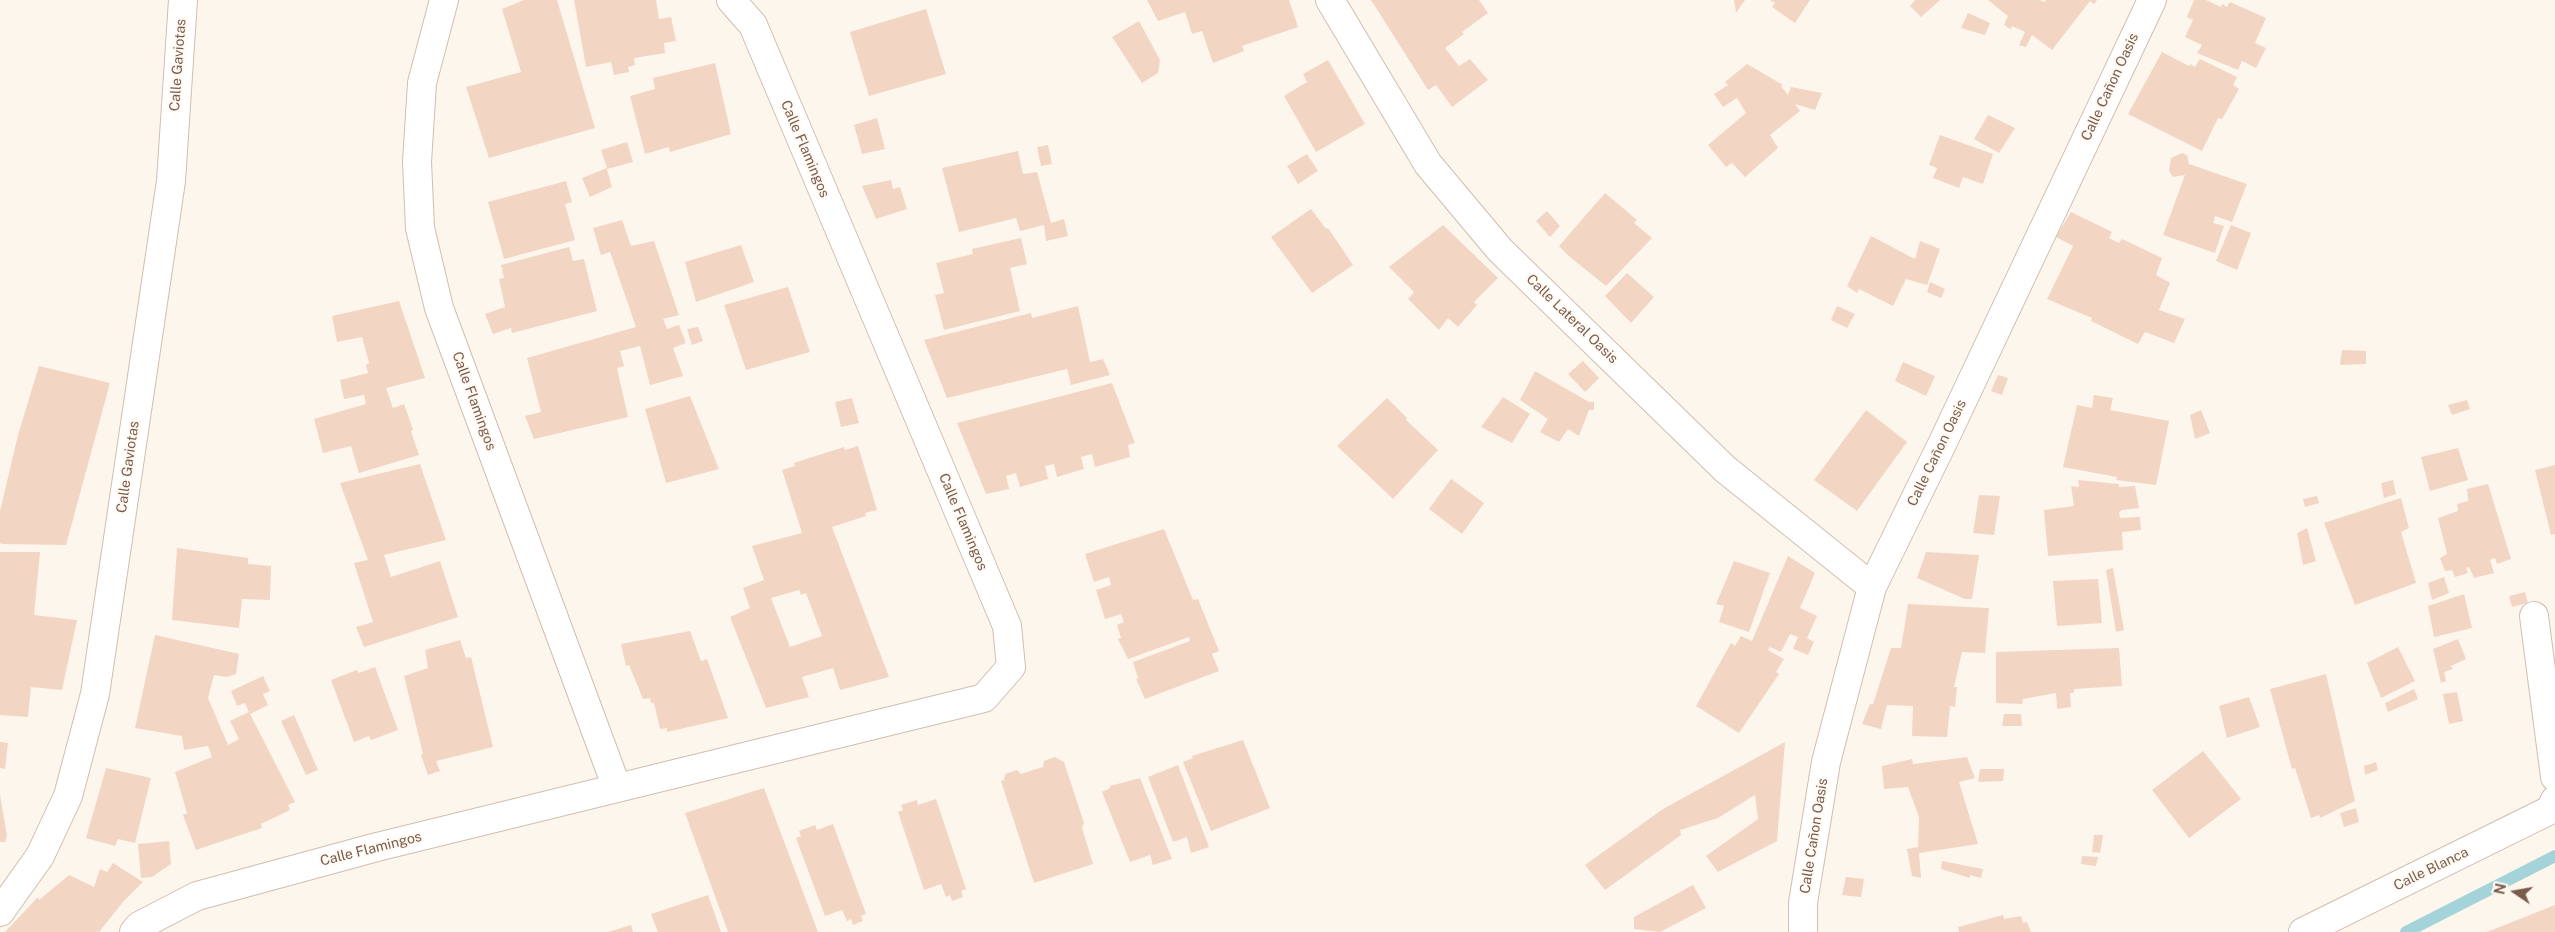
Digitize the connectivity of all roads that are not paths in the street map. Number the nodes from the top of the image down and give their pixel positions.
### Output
1 (182, 0) edge
2 (444, 0) edge
3 (730, 0) edge
4 (1330, 0) edge
5 (2152, 0) edge
6 (1872, 587) junction
7 (2534, 616) dead end
8 (2555, 777) edge
9 (617, 788) junction
10 (2555, 800) edge
11 (0, 912) edge
12 (134, 932) edge
13 (1803, 932) edge
14 (2303, 932) edge

1 - 11 street, Calle Gaviotas
2 - 9 street, Calle Flamingos
3 - 9 street, Calle Flamingos
4 - 6 street, Calle Lateral Oasis
5 - 6 street, Calle Cañon Oasis
6 - 13 street, Calle Cañon Oasis
7 - 8 street
9 - 12 street, Calle Flamingos
10 - 14 street, Calle Blanca

